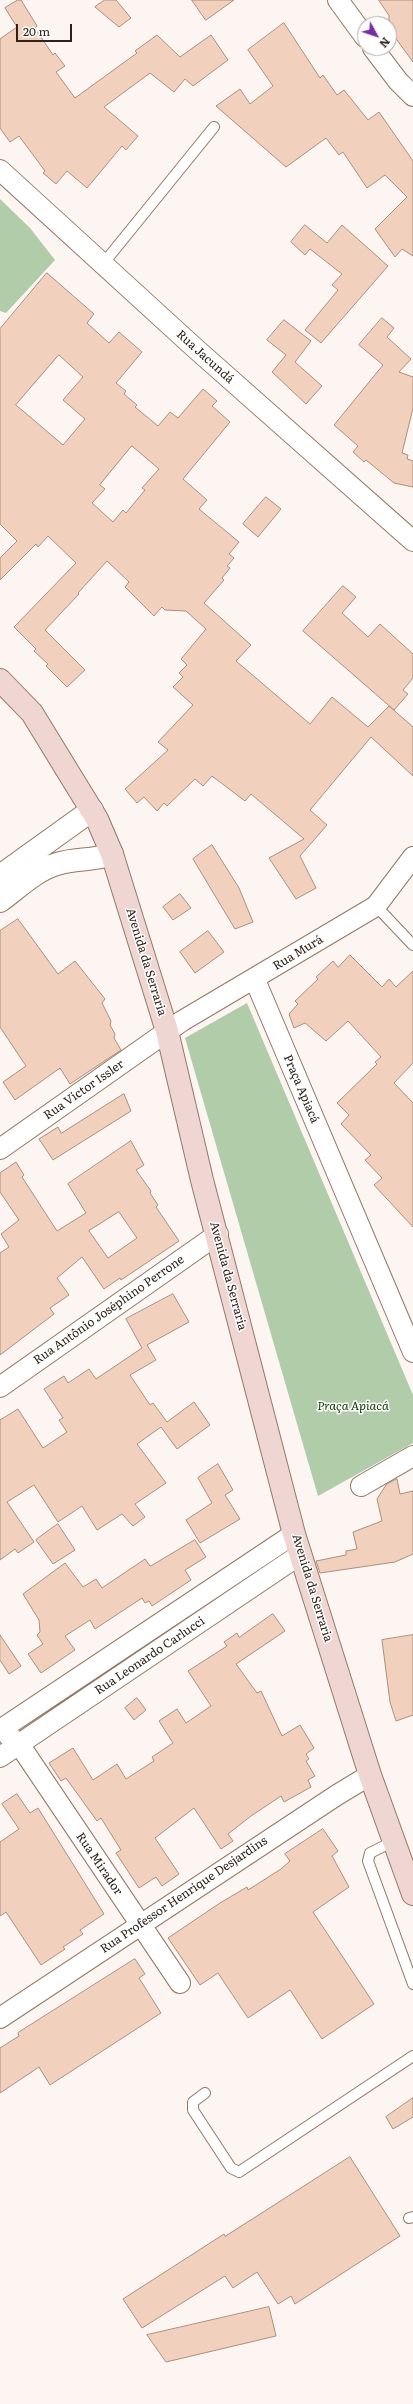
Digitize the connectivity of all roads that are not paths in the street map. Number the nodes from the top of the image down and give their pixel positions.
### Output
1 (338, 0) edge
2 (357, 26) edge
3 (379, 56) edge
4 (413, 96) edge
5 (214, 127) dead end
6 (0, 170) edge
7 (103, 264) junction
8 (413, 541) edge
9 (0, 680) edge
10 (92, 810) junction
11 (112, 854) junction
12 (411, 865) edge
13 (0, 876) edge
14 (0, 901) edge
15 (376, 906) junction
16 (413, 945) edge
17 (255, 980) junction
18 (167, 1031) junction
19 (0, 1149) edge
20 (218, 1234) junction
21 (413, 1352) edge
22 (0, 1387) edge
23 (413, 1456) edge
24 (362, 1486) dead end
25 (294, 1534) junction
26 (301, 1554) junction
27 (0, 1731) edge
28 (19, 1744) junction
29 (0, 1757) edge
30 (370, 1775) junction
31 (394, 1841) junction
32 (413, 1894) edge
33 (139, 1925) junction
34 (180, 1983) dead end
35 (413, 1984) edge
36 (0, 2018) edge
37 (413, 2056) edge
38 (205, 2093) dead end

1 - 2 street
3 - 4 street
5 - 7 lane
6 - 7 street, Rua Jacundá
7 - 8 street, Rua Jacundá
9 - 10 main road, Avenida da Serraria
10 - 11 main road, Avenida da Serraria
10 - 13 street
11 - 14 street
11 - 18 main road, Avenida da Serraria
12 - 15 street, Rua Murá
15 - 16 lane
15 - 17 street, Rua Murá
17 - 18 street, Rua Murá
17 - 21 street, Praça Apiacá
18 - 19 street, Rua Victor Issler
18 - 20 main road, Avenida da Serraria
20 - 22 street, Rua Antônio Joséphino Perrone
20 - 25 main road, Avenida da Serraria
23 - 24 street
25 - 26 main road, Avenida da Serraria
25 - 27 street, Rua Leonardo Carlucci
26 - 28 street, Rua Leonardo Carlucci
26 - 30 main road, Avenida da Serraria
27 - 28 street
28 - 29 street, Rua Leonardo Carlucci
28 - 33 street, Rua Mirador
30 - 31 main road, Avenida da Serraria
30 - 33 street, Rua Professor Henrique Desjardins
31 - 32 main road, Avenida da Serraria
31 - 35 lane
33 - 34 street, Rua Mirador
33 - 36 street, Rua Professor Henrique Desjardins
37 - 38 lane

